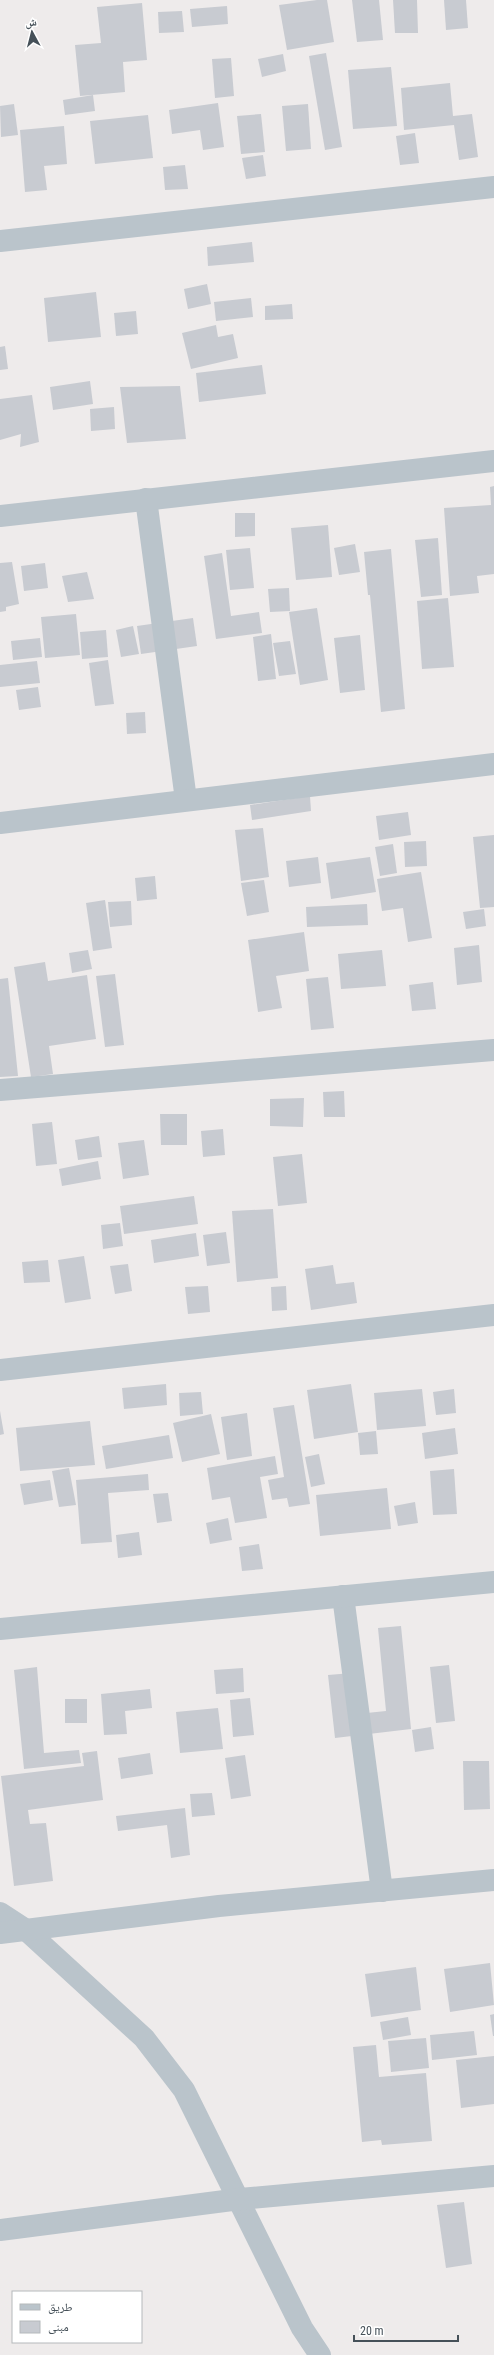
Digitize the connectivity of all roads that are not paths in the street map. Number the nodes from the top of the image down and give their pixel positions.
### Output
1 (494, 187) edge
2 (0, 241) edge
3 (494, 460) edge
4 (146, 499) junction
5 (0, 516) edge
6 (494, 764) edge
7 (186, 800) junction
8 (0, 823) edge
9 (494, 1050) edge
10 (0, 1090) edge
11 (494, 1315) edge
12 (0, 1370) edge
13 (494, 1582) edge
14 (342, 1596) junction
15 (0, 1629) edge
16 (494, 1880) edge
17 (382, 1891) junction
18 (0, 1913) edge
19 (26, 1930) junction
20 (0, 1933) edge
21 (494, 2176) edge
22 (240, 2199) junction
23 (0, 2230) edge
24 (320, 2355) edge

1 - 2 street
3 - 4 street
4 - 5 street
4 - 7 street
6 - 7 street
7 - 8 street
9 - 10 street
11 - 12 street
13 - 14 street
14 - 15 street
14 - 17 street
16 - 17 street
17 - 19 street
18 - 19 street
19 - 20 street
19 - 22 street
21 - 22 street
22 - 23 street
22 - 24 street

